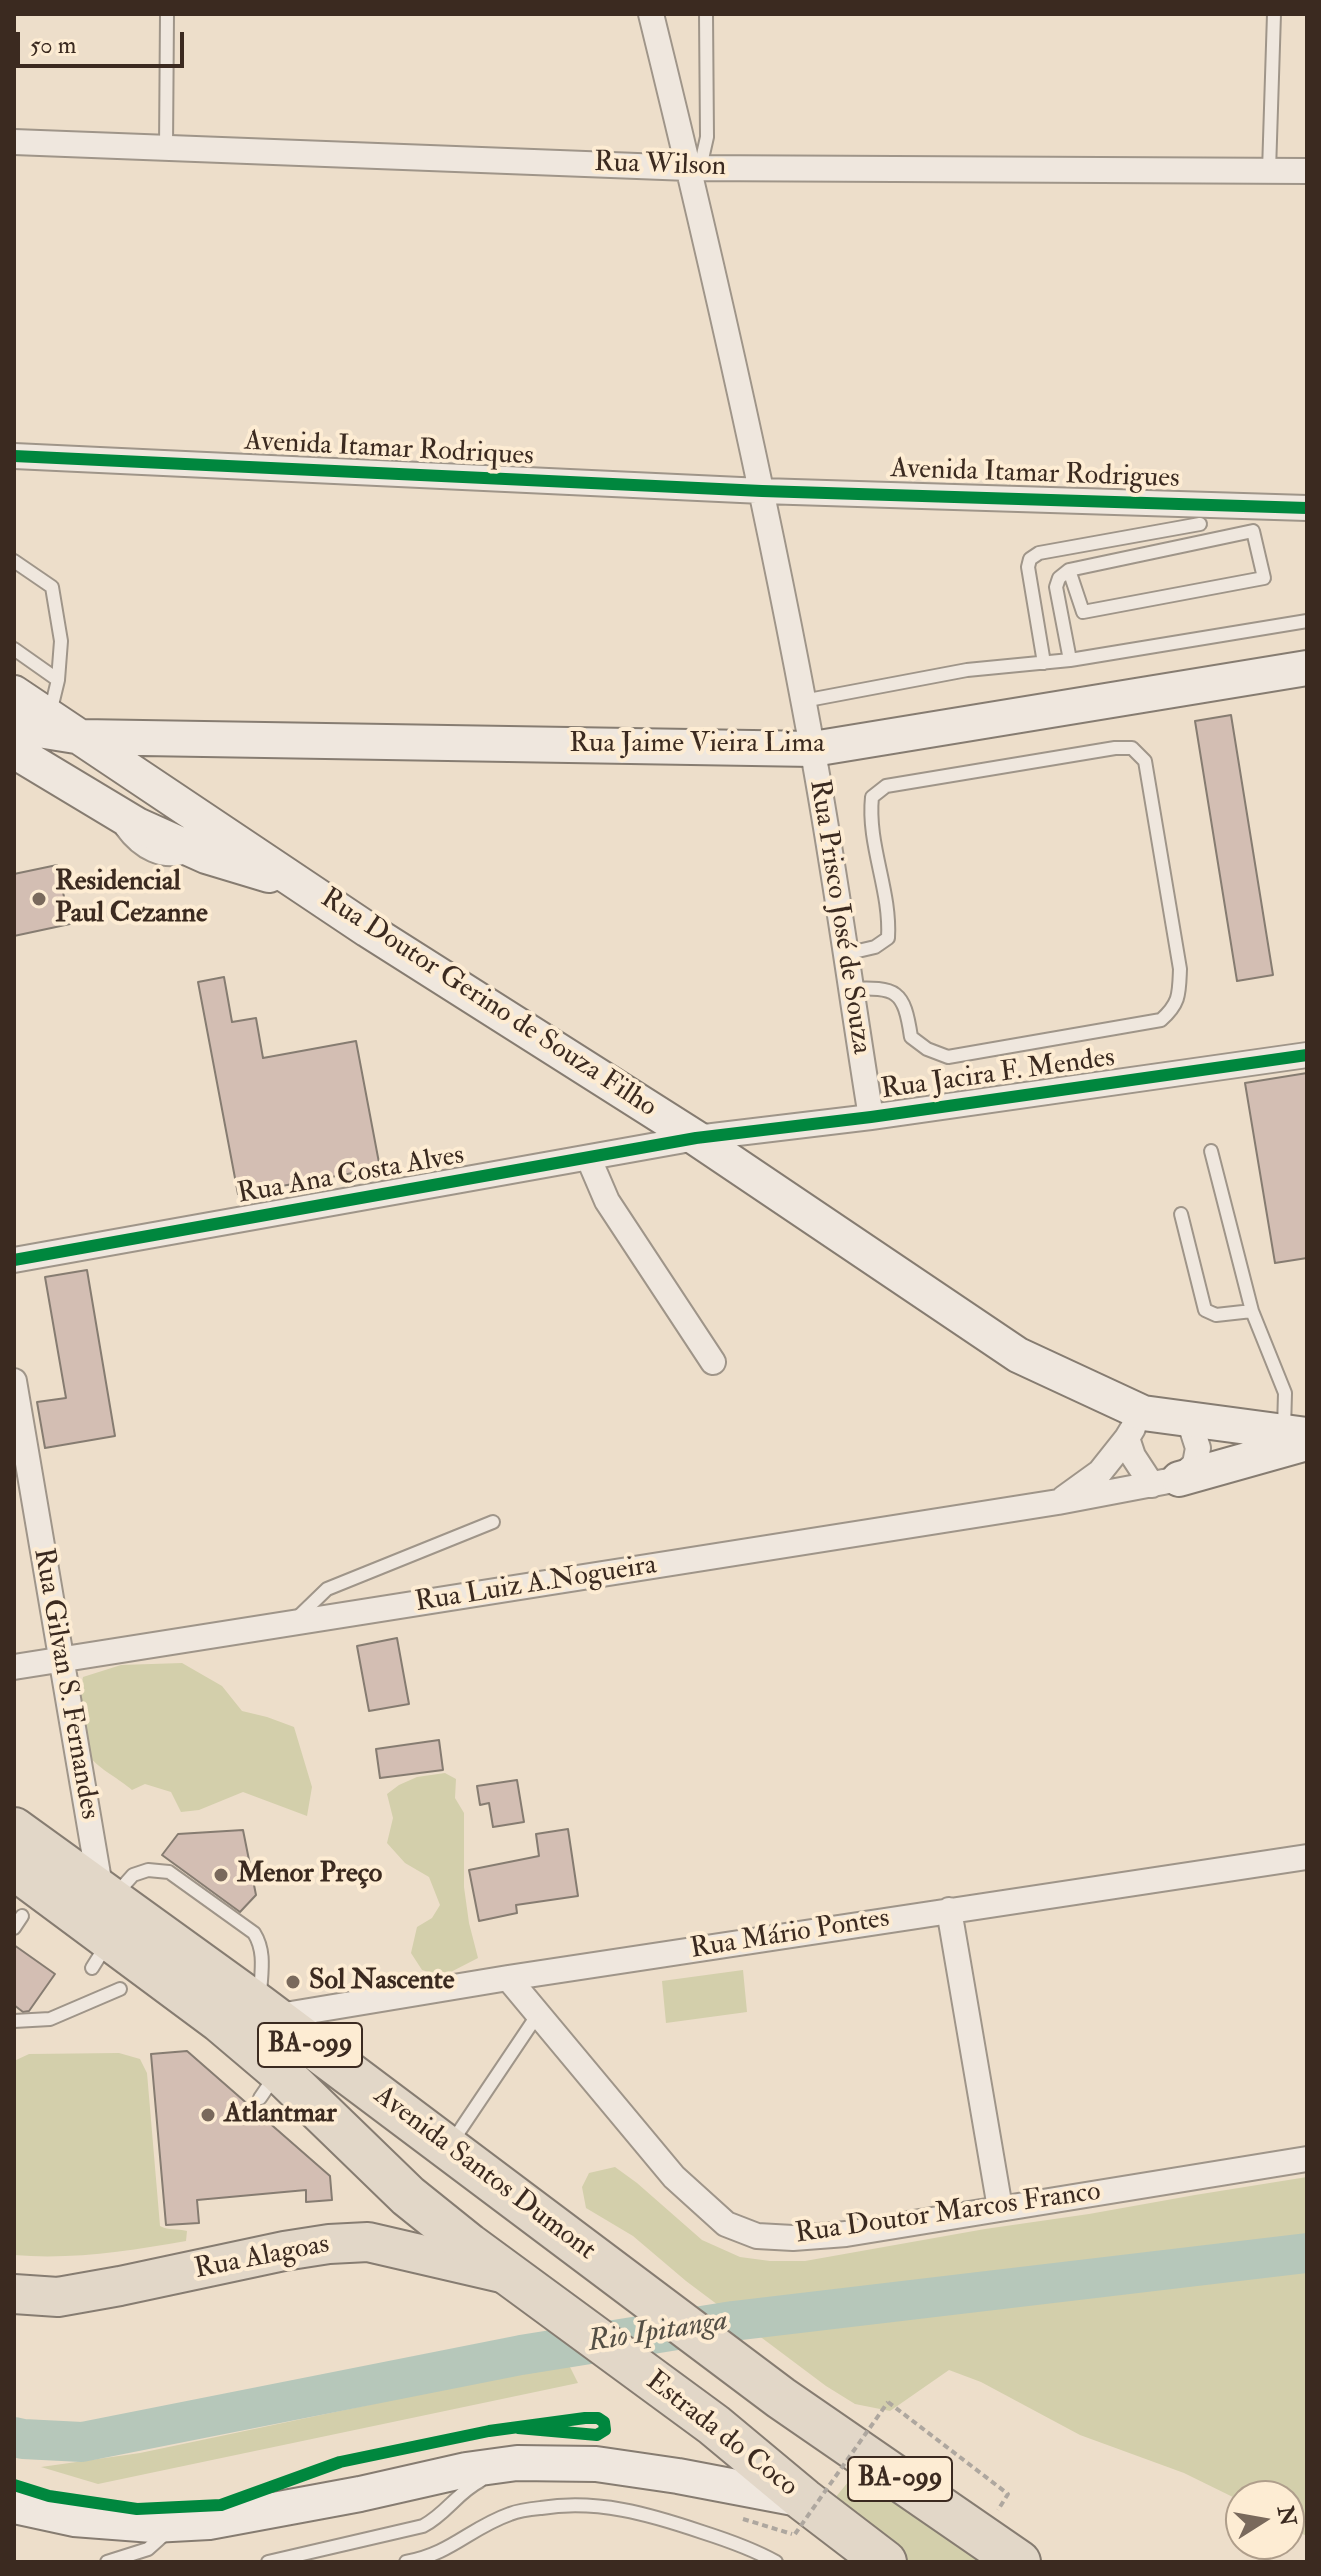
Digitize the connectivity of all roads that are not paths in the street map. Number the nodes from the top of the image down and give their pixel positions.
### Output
1 (167, 14) edge
2 (651, 14) edge
3 (706, 14) edge
4 (1274, 14) edge
5 (14, 142) edge
6 (166, 148) junction
7 (694, 168) junction
8 (1269, 171) junction
9 (1307, 171) edge
10 (14, 456) edge
11 (762, 491) junction
12 (1307, 508) edge
13 (1200, 524) dead end
14 (14, 561) edge
15 (1069, 570) junction
16 (1307, 621) edge
17 (14, 649) edge
18 (1070, 660) junction
19 (1044, 663) junction
20 (1307, 668) edge
21 (58, 680) junction
22 (14, 693) edge
23 (803, 701) junction
24 (49, 716) junction
25 (14, 726) edge
26 (82, 737) junction
27 (813, 749) junction
28 (14, 751) edge
29 (304, 885) junction
30 (845, 954) junction
31 (850, 989) junction
32 (1307, 1055) edge
33 (871, 1117) junction
34 (696, 1138) junction
35 (1211, 1151) dead end
36 (589, 1159) junction
37 (1181, 1214) dead end
38 (14, 1260) edge
39 (1252, 1311) junction
40 (713, 1362) dead end
41 (14, 1381) edge
42 (1189, 1420) junction
43 (1135, 1426) junction
44 (1299, 1437) edge
45 (1165, 1482) junction
46 (1058, 1502) junction
47 (493, 1522) dead end
48 (291, 1624) junction
49 (61, 1661) junction
50 (14, 1667) edge
51 (14, 1829) edge
52 (1307, 1857) edge
53 (14, 1868) edge
54 (949, 1910) junction
55 (22, 1916) dead end
56 (104, 1924) junction
57 (14, 1928) edge
58 (508, 1978) junction
59 (120, 1989) dead end
60 (266, 2012) junction
61 (538, 2014) junction
62 (14, 2021) edge
63 (448, 2148) junction
64 (1307, 2159) edge
65 (1000, 2208) junction
66 (508, 2274) junction
67 (14, 2294) edge
68 (555, 2311) joint
69 (517, 2463) junction
70 (14, 2506) edge
71 (799, 2517) junction
72 (177, 2524) junction
73 (107, 2562) edge
74 (268, 2562) edge
75 (406, 2562) edge
76 (776, 2562) edge
77 (885, 2562) edge
78 (1019, 2562) edge

1 - 6 lane
2 - 7 street, Rua Prisco José de Souza
3 - 7 lane
4 - 8 lane
5 - 6 street, Rua Wilson
6 - 7 street, Rua Wilson
7 - 8 street, Rua Wilson
7 - 11 street, Rua Prisco José de Souza
8 - 9 street, Rua Wilson
10 - 11 street, Avenida Itamar Rodriques
11 - 12 street, Avenida Itamar Rodrigues
11 - 23 street, Rua Prisco José de Souza
13 - 19 lane
14 - 21 lane
15 - 15 lane
15 - 18 lane
16 - 18 lane
17 - 21 lane
18 - 19 lane
19 - 23 lane
20 - 27 main road, Rua Jaime Vieira Lima
21 - 24 lane
22 - 24 main road, Rua Doutor Gerino de Souza Filho
23 - 27 street, Rua Prisco José de Souza
24 - 26 main road, Rua Doutor Gerino de Souza Filho
25 - 26 main road, Rua Jaime Vieira Lima
26 - 27 main road, Rua Jaime Vieira Lima
26 - 29 main road, Rua Doutor Gerino de Souza Filho
27 - 30 street, Rua Prisco José de Souza
28 - 29 main road, Rua Doutor Gerino de Souza Filho
29 - 34 main road, Rua Doutor Gerino de Souza Filho
30 - 31 street, Rua Prisco José de Souza
30 - 31 lane
31 - 33 street, Rua Prisco José de Souza
32 - 33 street, Rua Jacira F. Mendes
33 - 34 street, Rua Jacira F. Mendes
34 - 36 street, Rua Ana Costa Alves
34 - 43 main road, Rua Doutor Gerino de Souza Filho
35 - 39 lane
36 - 38 street, Rua Ana Costa Alves
36 - 40 street
37 - 39 lane
39 - 44 lane
41 - 49 street, Rua Gilvan S. Fernandes
42 - 43 main road, Rua Doutor Gerino de Souza Filho
42 - 44 main road, Rua Doutor Gerino de Souza Filho
42 - 45 street
43 - 45 street
43 - 46 street, Rua Luiz A.Nogueira
44 - 45 main road
45 - 46 street, Rua Luiz A.Nogueira
46 - 48 street, Rua Luiz A.Nogueira
47 - 48 lane
48 - 49 street, Rua Luiz A.Nogueira
49 - 50 street, Rua Luiz A.Nogueira
49 - 56 street, Rua Gilvan S. Fernandes
51 - 56 highway, Avenida Santos Dumont / BA-099
52 - 54 street, Rua Mário Pontes
53 - 56 highway, Avenida Santos Dumont / BA-099
54 - 58 street, Rua Mário Pontes
54 - 65 street
55 - 57 lane
56 - 60 highway, Avenida Santos Dumont / BA-099
56 - 60 lane
56 - 66 highway, Avenida Santos Dumont / BA-099
58 - 60 street, Rua Mário Pontes
58 - 61 street, Rua Doutor Marcos Franco
59 - 62 lane
60 - 63 highway, Avenida Santos Dumont / BA-099
61 - 63 lane
61 - 65 street, Rua Doutor Marcos Franco
63 - 78 highway, Avenida Santos Dumont / BA-099
64 - 65 street, Rua Doutor Marcos Franco
66 - 67 main road, Rua Alagoas
66 - 68 highway, Avenida Santos Dumont / BA-099
68 - 71 highway, Estrada do Coco / BA-099
69 - 71 main road
69 - 72 main road
69 - 74 lane
70 - 72 main road
71 - 77 highway, Estrada do Coco / BA-099
72 - 73 lane
75 - 76 lane

